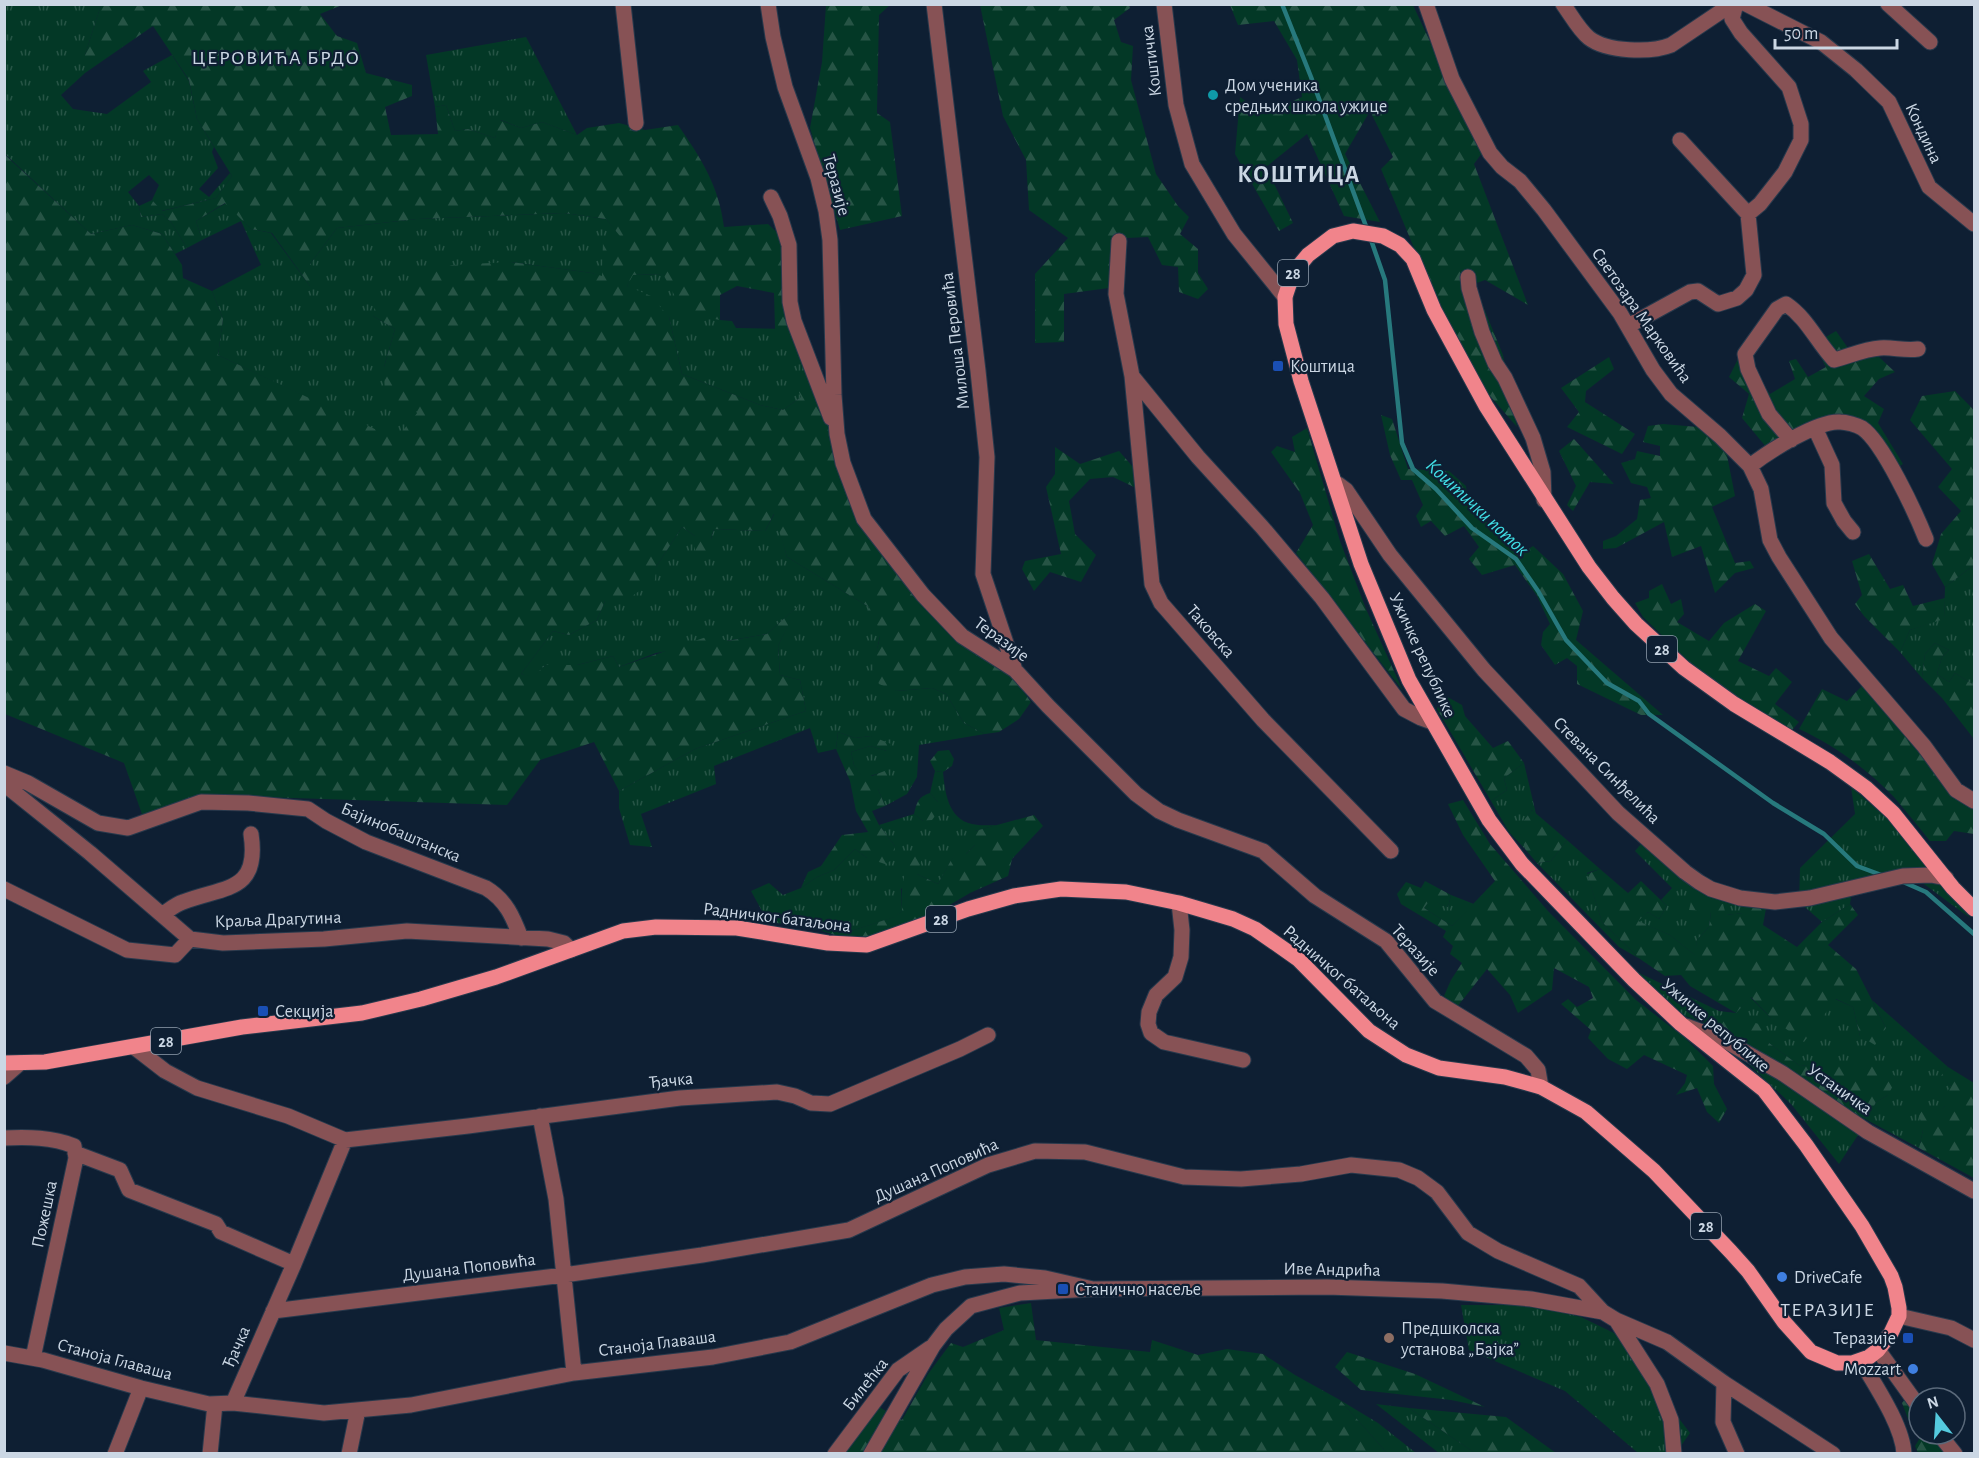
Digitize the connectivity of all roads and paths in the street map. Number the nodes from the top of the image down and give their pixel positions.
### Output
1 (623, 4) edge
2 (768, 4) edge
3 (934, 4) edge
4 (1164, 4) edge
5 (1426, 4) edge
6 (1563, 4) edge
7 (1734, 4) edge
8 (1746, 4) edge
9 (1888, 4) edge
10 (1930, 42) dead end
11 (636, 123) dead end
12 (1680, 140) dead end
13 (771, 197) dead end
14 (1748, 214) junction
15 (1974, 224) edge
16 (1119, 241) dead end
17 (1468, 277) dead end
18 (1285, 297) junction
19 (1628, 326) junction
20 (1918, 349) dead end
21 (1132, 376) junction
22 (1815, 429) junction
23 (837, 434) junction
24 (1791, 440) junction
25 (1750, 466) junction
26 (1335, 484) junction
27 (1544, 500) junction
28 (1853, 532) dead end
29 (1926, 539) dead end
30 (1015, 670) junction
31 (1432, 722) junction
32 (4, 772) edge
33 (4, 784) edge
34 (1974, 801) edge
35 (251, 834) dead end
36 (1391, 851) dead end
37 (1946, 878) junction
38 (4, 889) edge
39 (1179, 903) junction
40 (1974, 909) edge
41 (163, 914) junction
42 (521, 938) junction
43 (190, 939) junction
44 (571, 950) junction
45 (1681, 1024) junction
46 (988, 1035) dead end
47 (134, 1047) junction
48 (1243, 1060) dead end
49 (12, 1063) edge
50 (4, 1077) edge
51 (1541, 1087) junction
52 (540, 1116) junction
53 (4, 1138) edge
54 (345, 1140) junction
55 (75, 1153) junction
56 (1974, 1191) edge
57 (294, 1264) junction
58 (564, 1275) junction
59 (1093, 1289) junction
60 (273, 1311) junction
61 (1610, 1316) junction
62 (1899, 1316) junction
63 (1974, 1340) edge
64 (933, 1346) junction
65 (1878, 1350) junction
66 (4, 1353) edge
67 (33, 1358) junction
68 (1861, 1361) junction
69 (574, 1373) junction
70 (1724, 1383) junction
71 (141, 1388) junction
72 (1907, 1390) edge
73 (233, 1403) junction
74 (215, 1404) junction
75 (358, 1410) junction
76 (116, 1454) edge
77 (210, 1454) edge
78 (349, 1454) edge
79 (835, 1454) edge
80 (871, 1454) edge
81 (1674, 1454) edge
82 (1737, 1454) edge
83 (1833, 1454) edge
84 (1905, 1454) edge

1 - 11 street
2 - 23 street, Теразије
3 - 30 street, Милоша Перовића
4 - 18 street, Коштичка
5 - 19 street, Светозара Марковића
6 - 7 street
7 - 14 street
8 - 15 street, Кондина
9 - 10 street
12 - 14 street
13 - 23 street
14 - 19 street
16 - 21 street, Таковска
17 - 27 street
18 - 26 main road, Ужичке републике / 28
18 - 27 main road, Ужичке републике / 28
19 - 25 street, Светозара Марковића
20 - 24 street
21 - 31 street, Таковска
21 - 36 street, Таковска
22 - 24 street
22 - 28 street
22 - 29 street
23 - 30 street, Теразије
24 - 25 street
25 - 34 street, Светозара Марковића
26 - 31 main road, Ужичке републике / 28
26 - 37 street, Стевана Синђелића
27 - 37 main road, Ужичке републике / 28
30 - 51 street, Теразије
31 - 45 main road, Ужичке републике / 28
32 - 42 street, Бајинобаштанска
33 - 41 street, Краља Драгутина
35 - 41 street
37 - 40 main road, Ужичке републике / 28
38 - 43 street
39 - 44 main road, Радничког батаљона / 28
39 - 48 street
39 - 51 main road, Радничког батаљона / 28
41 - 43 street, Краља Драгутина
42 - 43 street, Краља Драгутина
42 - 44 street, Краља Драгутина
44 - 47 main road, Радничког батаљона / 28
45 - 56 street, Устаничка
45 - 62 main road, Ужичке републике / 28
46 - 52 street, Ђачка
47 - 49 main road, Радничког батаљона / 28
47 - 54 street, Ђачка
49 - 50 street
51 - 68 main road, Радничког батаљона / 28
52 - 54 street, Ђачка
52 - 58 street
53 - 55 street
54 - 57 street, Ђачка
55 - 57 street
55 - 67 street, Пожешка
57 - 60 street, Ђачка
58 - 60 street, Душана Поповића
58 - 61 street, Душана Поповића
58 - 69 street
59 - 61 street, Иве Андрића
59 - 64 street, Иве Андрића
59 - 69 street, Станоја Главаша
60 - 73 street, Ђачка
61 - 70 street, Иве Андрића
61 - 81 street
62 - 63 street
62 - 65 main road
64 - 79 street, Билећка
64 - 80 street, Иве Андрића
65 - 68 main road
65 - 72 street
66 - 67 street, Станоја Главаша
67 - 71 street, Станоја Главаша
68 - 84 street
69 - 75 street, Станоја Главаша
70 - 82 street
70 - 83 street, Иве Андрића
71 - 74 street, Станоја Главаша
71 - 76 street
73 - 74 street, Станоја Главаша
73 - 75 street, Станоја Главаша
74 - 77 street
75 - 78 street

